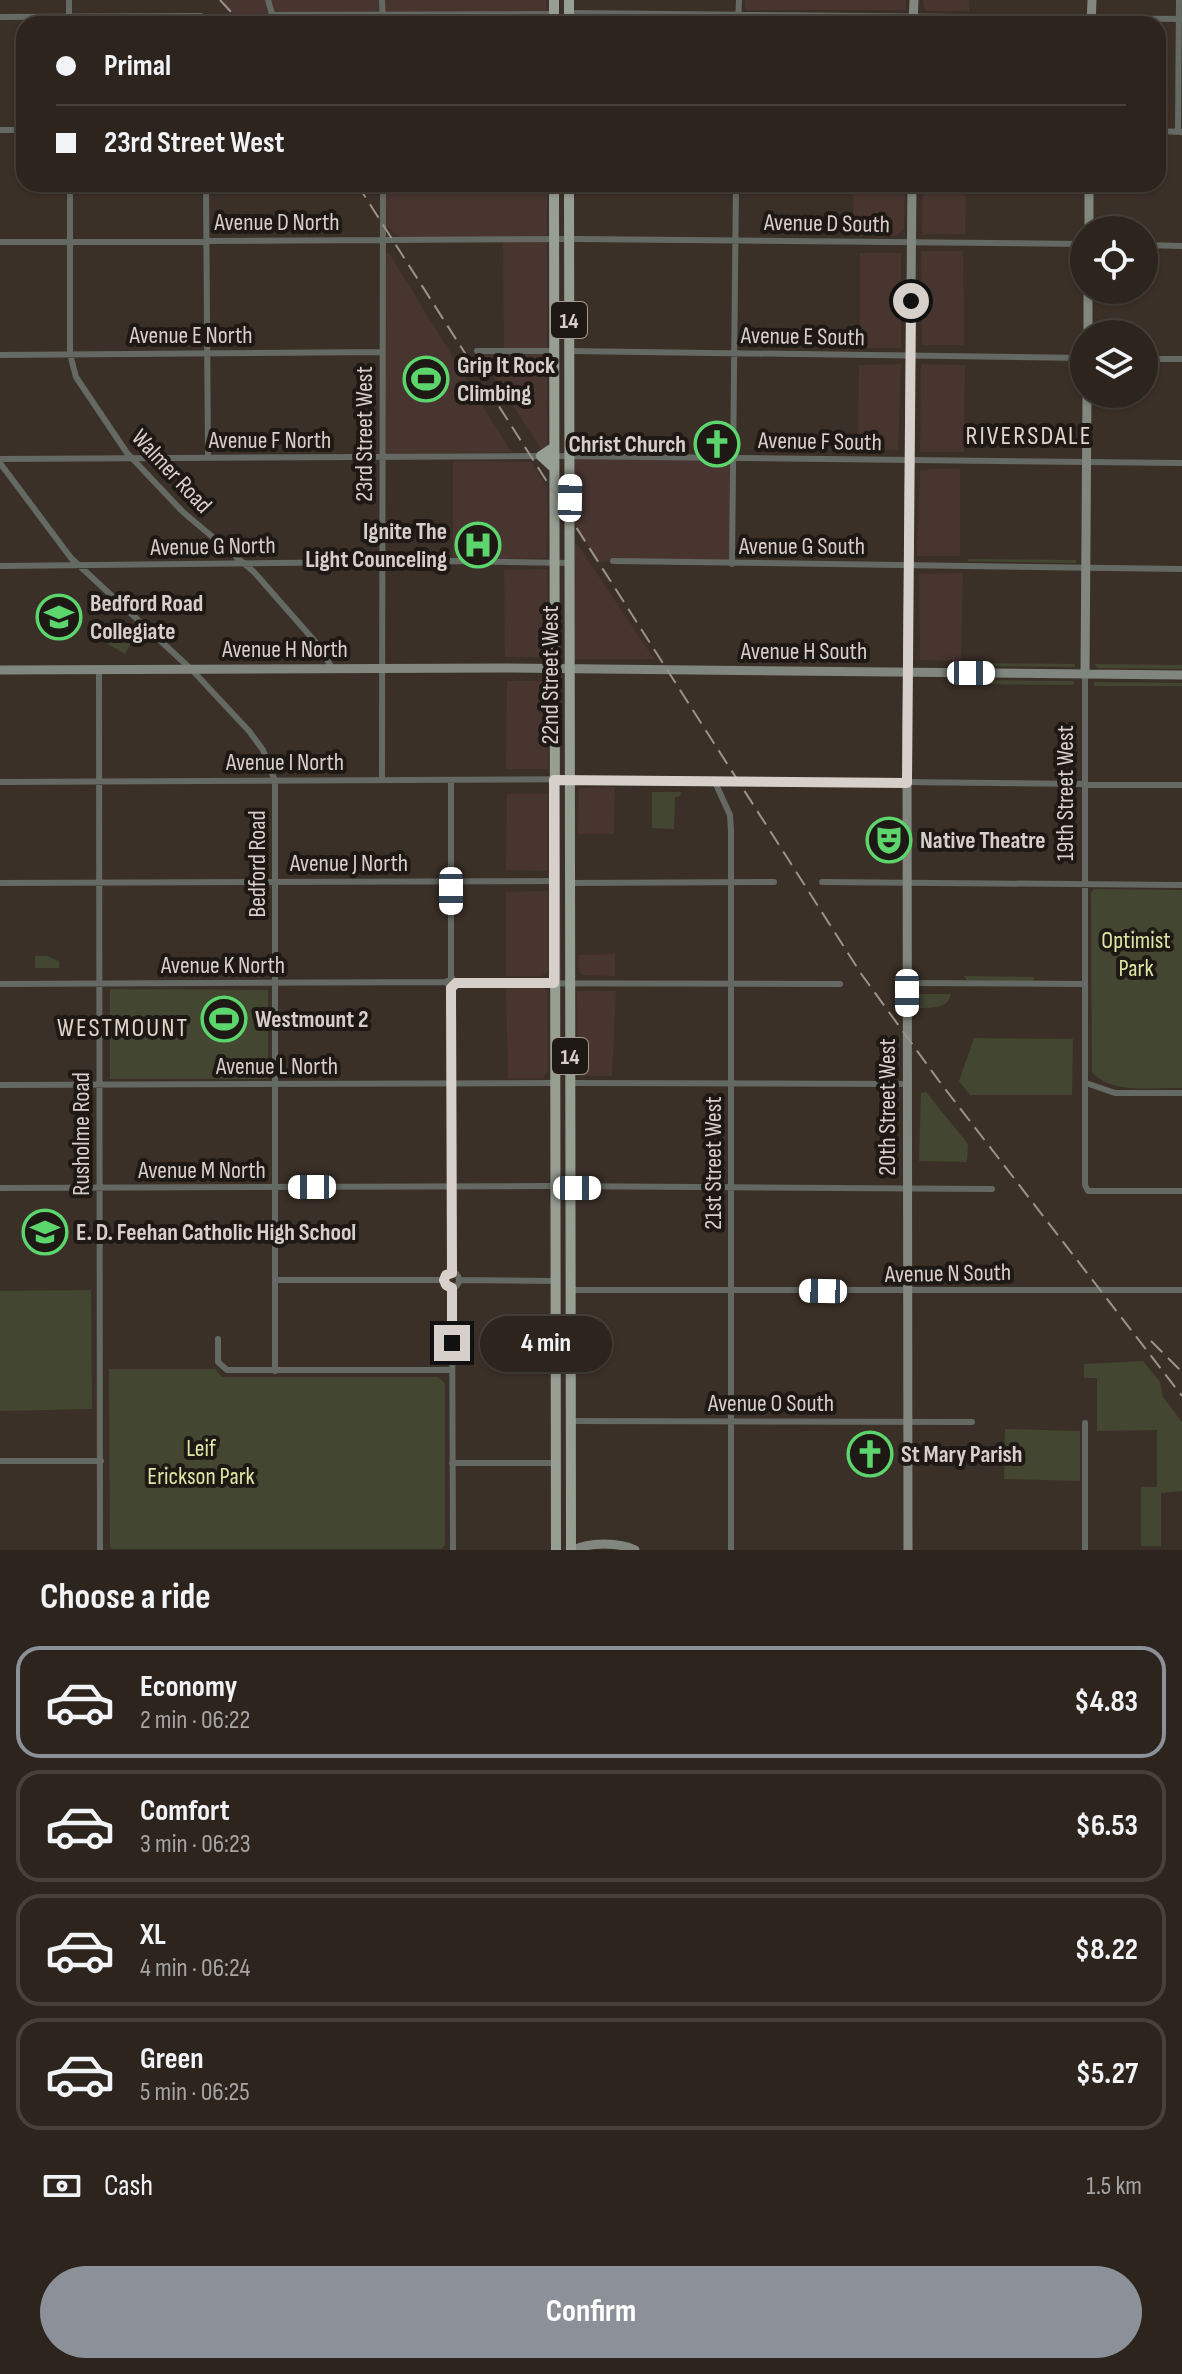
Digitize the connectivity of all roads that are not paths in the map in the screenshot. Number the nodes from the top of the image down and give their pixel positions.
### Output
1 (268, 0) edge
2 (382, 0) edge
3 (739, 0) edge
4 (1179, 0) edge
5 (383, 14) junction
6 (271, 15) joint
7 (739, 15) junction
8 (451, 16) edge
9 (696, 16) edge
10 (774, 16) edge
11 (1180, 19) edge
12 (1180, 132) edge
13 (70, 192) edge
14 (206, 192) edge
15 (383, 192) edge
16 (554, 192) edge
17 (569, 192) edge
18 (736, 192) edge
19 (912, 192) edge
20 (1089, 192) edge
21 (1089, 216) edge
22 (554, 239) junction
23 (569, 239) junction
24 (207, 240) junction
25 (381, 240) junction
26 (736, 240) junction
27 (0, 242) edge
28 (69, 242) junction
29 (912, 243) junction
30 (1070, 244) edge
31 (1158, 245) edge
32 (1182, 246) edge
33 (477, 351) dead end
34 (554, 351) junction
35 (569, 351) junction
36 (381, 352) junction
37 (207, 353) junction
38 (734, 353) junction
39 (70, 354) junction
40 (0, 355) edge
41 (911, 355) junction
42 (1070, 358) edge
43 (1158, 359) edge
44 (1182, 359) edge
45 (1087, 408) edge
46 (541, 456) junction
47 (570, 456) junction
48 (382, 457) junction
49 (553, 457) junction
50 (208, 458) junction
51 (733, 458) junction
52 (133, 459) junction
53 (910, 460) junction
54 (0, 461) edge
55 (1086, 461) junction
56 (1182, 463) edge
57 (613, 561) dead end
58 (382, 562) junction
59 (553, 563) junction
60 (569, 563) junction
61 (244, 564) junction
62 (732, 564) junction
63 (909, 565) junction
64 (0, 566) edge
65 (79, 566) junction
66 (1085, 567) junction
67 (1182, 569) edge
68 (382, 668) junction
69 (553, 668) junction
70 (569, 668) junction
71 (332, 669) junction
72 (0, 670) edge
73 (99, 670) junction
74 (192, 670) junction
75 (908, 672) junction
76 (1085, 674) junction
77 (1182, 675) edge
78 (382, 780) junction
79 (554, 780) junction
80 (570, 780) junction
81 (714, 780) junction
82 (99, 781) junction
83 (275, 781) junction
84 (451, 781) junction
85 (0, 782) edge
86 (907, 783) junction
87 (1084, 784) junction
88 (1182, 785) edge
89 (451, 881) junction
90 (554, 881) junction
91 (276, 882) junction
92 (774, 882) dead end
93 (822, 882) dead end
94 (907, 882) junction
95 (0, 883) edge
96 (99, 883) junction
97 (570, 883) junction
98 (731, 883) junction
99 (1085, 884) junction
100 (1182, 885) edge
101 (99, 983) junction
102 (275, 983) junction
103 (451, 983) junction
104 (554, 983) junction
105 (570, 983) junction
106 (731, 983) junction
107 (907, 983) junction
108 (0, 984) edge
109 (840, 984) dead end
110 (1085, 984) junction
111 (275, 1083) junction
112 (451, 1083) junction
113 (554, 1083) junction
114 (570, 1083) junction
115 (1086, 1083) junction
116 (732, 1084) junction
117 (907, 1084) junction
118 (0, 1085) edge
119 (99, 1085) junction
120 (1182, 1093) edge
121 (552, 1186) junction
122 (275, 1187) junction
123 (451, 1187) junction
124 (0, 1188) edge
125 (99, 1188) junction
126 (570, 1188) junction
127 (732, 1189) junction
128 (992, 1189) dead end
129 (907, 1190) junction
130 (1182, 1191) edge
131 (452, 1273) junction
132 (275, 1280) junction
133 (444, 1280) junction
134 (459, 1280) junction
135 (555, 1281) junction
136 (452, 1288) junction
137 (570, 1290) junction
138 (907, 1290) junction
139 (1182, 1290) edge
140 (732, 1291) junction
141 (218, 1339) dead end
142 (451, 1370) junction
143 (275, 1371) junction
144 (907, 1420) junction
145 (571, 1421) junction
146 (732, 1421) junction
147 (972, 1422) dead end
148 (1085, 1423) dead end
149 (0, 1461) edge
150 (101, 1461) junction
151 (452, 1463) junction
152 (555, 1463) junction
153 (100, 1550) edge
154 (453, 1550) edge
155 (556, 1550) edge
156 (572, 1550) edge
157 (635, 1550) edge
158 (731, 1550) edge
159 (908, 1550) edge
160 (1085, 1550) edge

1 - 6 street
2 - 5 street
3 - 7 street
4 - 11 street
5 - 6 street
5 - 8 street
7 - 9 street
7 - 10 street
11 - 12 street
13 - 28 street
14 - 24 street
15 - 25 street, 23rd Street West
16 - 22 main road, 22nd Street West / 14
17 - 23 main road, 22nd Street West / 14
18 - 26 street
19 - 29 street, 20th Street West
20 - 21 street
22 - 23 street, Avenue D South
22 - 25 street, Avenue D North
22 - 34 main road, 22nd Street West / 14
23 - 26 street, Avenue D South
23 - 35 main road, 22nd Street West / 14
24 - 25 street, Avenue D North
24 - 28 street, Avenue D North
24 - 37 street
25 - 36 street, 23rd Street West
26 - 29 street, Avenue D South
26 - 38 street
27 - 28 street, Avenue D North
28 - 39 street
29 - 30 street, Avenue D South
29 - 41 street, 20th Street West
31 - 32 street
33 - 34 street
34 - 49 main road, 22nd Street West / 14
35 - 38 street, Avenue E South
35 - 47 main road, 22nd Street West / 14
36 - 37 street, Avenue E North
36 - 48 street, 23rd Street West
37 - 39 street, Avenue E North
37 - 50 street
38 - 41 street, Avenue E South
38 - 51 street
39 - 40 street, Avenue E North
39 - 52 street, Walmer Road
41 - 42 street, Avenue E South
41 - 53 street, 20th Street West
43 - 44 street
45 - 55 street, 19th Street West
46 - 48 street, Avenue F North
46 - 49 main road
46 - 49 main road
47 - 49 street, Avenue F South
47 - 51 street, Avenue F South
47 - 60 main road, 22nd Street West / 14
48 - 50 street, Avenue F North
48 - 58 street, 23rd Street West
49 - 59 main road, 22nd Street West / 14
50 - 52 street, Avenue F North
51 - 53 street, Avenue F South
51 - 62 street
52 - 54 street, Avenue F North
52 - 61 street, Walmer Road
53 - 55 street, Avenue F South
53 - 63 street, 20th Street West
54 - 65 street, Bedford Road
55 - 56 street, Avenue F South
55 - 66 street, 19th Street West
57 - 62 street, Avenue G South
58 - 59 street, Avenue G North
58 - 61 street, Avenue G North
58 - 68 street, 23rd Street West
59 - 60 street, Avenue G North
59 - 69 main road, 22nd Street West / 14
60 - 70 main road, 22nd Street West / 14
61 - 65 street, Avenue G North
61 - 71 street, Walmer Road
62 - 63 street, Avenue G South
63 - 66 street, Avenue G South
63 - 75 street, 20th Street West
64 - 65 street, Avenue G North
65 - 74 street, Bedford Road
66 - 67 street, Avenue G South
66 - 76 street, 19th Street West
68 - 69 street, Avenue H North
68 - 71 street, Avenue H North
68 - 78 street, 23rd Street West
69 - 70 street, Avenue H North
69 - 79 main road, 22nd Street West / 14
70 - 75 street, Avenue H South
70 - 80 main road, 22nd Street West / 14
71 - 74 street, Avenue H North
72 - 73 street, Avenue H North
73 - 74 street, Avenue H North
73 - 82 street, Rusholme Road
74 - 83 street, Bedford Road
75 - 76 street, Avenue H South
75 - 86 street, 20th Street West
76 - 77 street, Avenue H South
76 - 87 street, 19th Street West
78 - 83 street, Avenue I North
78 - 84 street, Avenue I North
79 - 80 street, Avenue I North
79 - 84 street, Avenue I North
79 - 90 main road, 22nd Street West / 14
80 - 81 street, Avenue I North
80 - 97 main road, 22nd Street West / 14
81 - 86 street, Avenue I North
81 - 98 street, 21st Street West
82 - 83 street, Avenue I North
82 - 85 street, Avenue I North
82 - 96 street, Rusholme Road
83 - 91 street, Bedford Road
84 - 89 street
86 - 87 street, Avenue I North
86 - 94 street, 20th Street West
87 - 88 street, Avenue I North
87 - 99 street, 19th Street West
89 - 90 street, Avenue J North
89 - 91 street, Avenue J North
89 - 103 street
90 - 104 main road, 22nd Street West / 14
91 - 96 street, Avenue J North
91 - 102 street, Bedford Road
92 - 98 street
93 - 94 street
94 - 99 street
94 - 107 street, 20th Street West
95 - 96 street, Avenue J North
96 - 101 street, Rusholme Road
97 - 98 street
97 - 105 main road, 22nd Street West / 14
98 - 106 street, 21st Street West
99 - 100 street
99 - 110 street, 19th Street West
101 - 102 street, Avenue K North
101 - 108 street, Avenue K North
101 - 119 street, Rusholme Road
102 - 103 street, Avenue K North
102 - 111 street, Bedford Road
103 - 104 street, Avenue K North
103 - 112 street
104 - 105 street, Avenue K North
104 - 113 main road, 22nd Street West / 14
105 - 106 street, Avenue K North
105 - 114 main road, 22nd Street West / 14
106 - 109 street, Avenue K North
106 - 116 street, 21st Street West
107 - 110 street
107 - 117 street, 20th Street West
110 - 115 street, 19th Street West
111 - 112 street, Avenue L North
111 - 119 street, Avenue L North
111 - 122 street, Bedford Road
112 - 113 street, Avenue L North
112 - 123 street
113 - 121 main road, 22nd Street West / 14
114 - 116 street
114 - 126 main road, 22nd Street West / 14
115 - 120 street
115 - 130 street, 19th Street West
116 - 117 street
116 - 127 street, 21st Street West
117 - 129 street, 20th Street West
118 - 119 street, Avenue L North
119 - 125 street, Rusholme Road
121 - 123 street, Avenue M North
121 - 126 street, Avenue M North
121 - 135 main road, 22nd Street West / 14
122 - 123 street, Avenue M North
122 - 125 street, Avenue M North
122 - 132 street, Bedford Road
123 - 131 street
124 - 125 street, Avenue M North
125 - 150 street, Rusholme Road
126 - 127 street, Avenue M North
126 - 137 main road, 22nd Street West / 14
127 - 129 street, Avenue M North
127 - 140 street, 21st Street West
128 - 129 street, Avenue M North
129 - 138 street, 20th Street West
131 - 133 street
131 - 134 street
132 - 133 street
132 - 143 street, Bedford Road
133 - 136 street
134 - 135 street
134 - 136 street
135 - 152 main road, 22nd Street West / 14
136 - 142 street
137 - 140 street, Avenue N South
137 - 145 main road, 22nd Street West / 14
138 - 139 street, Avenue N South
138 - 140 street, Avenue N South
138 - 144 street, 20th Street West
140 - 146 street, 21st Street West
141 - 143 street
142 - 143 street
142 - 151 street
144 - 146 street, Avenue O South
144 - 147 street, Avenue O South
144 - 159 street, 20th Street West
145 - 146 street, Avenue O South
145 - 156 main road, 22nd Street West / 14
146 - 158 street, 21st Street West
148 - 160 street
149 - 150 street
150 - 153 street, Rusholme Road
151 - 152 street
151 - 154 street
152 - 155 main road, 22nd Street West / 14
156 - 157 street

